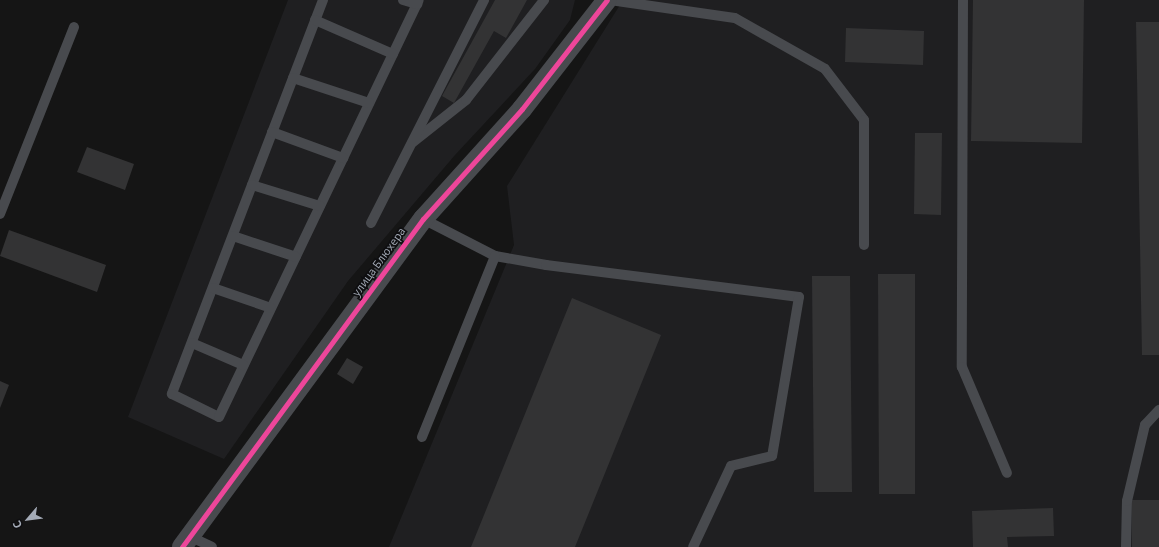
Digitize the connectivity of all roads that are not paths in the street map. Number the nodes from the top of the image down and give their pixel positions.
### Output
1 (323, 0) edge
2 (403, 0) edge
3 (484, 0) edge
4 (544, 0) edge
5 (607, 0) edge
6 (610, 0) edge
7 (963, 0) edge
8 (418, 2) edge
9 (315, 20) junction
10 (74, 27) dead end
11 (393, 54) junction
12 (293, 78) junction
13 (369, 103) junction
14 (272, 132) junction
15 (412, 143) junction
16 (343, 158) junction
17 (252, 185) junction
18 (320, 206) junction
19 (0, 214) edge
20 (423, 219) junction
21 (371, 223) dead end
22 (232, 236) junction
23 (864, 245) dead end
24 (495, 256) junction
25 (296, 257) junction
26 (213, 288) junction
27 (271, 308) junction
28 (192, 344) junction
29 (243, 366) junction
30 (1159, 410) edge
31 (422, 437) dead end
32 (1007, 473) dead end
33 (186, 542) edge
34 (212, 547) edge
35 (693, 547) edge
36 (1126, 547) edge

1 - 9 lane
2 - 8 lane
3 - 15 lane
4 - 15 lane
5 - 20 street, улица Блюхера
6 - 23 lane
7 - 32 lane
8 - 11 lane
9 - 11 lane
9 - 12 lane
10 - 19 lane
11 - 13 lane
12 - 13 lane
12 - 14 lane
13 - 16 lane
14 - 16 lane
14 - 17 lane
15 - 21 lane
16 - 18 lane
17 - 18 lane
17 - 22 lane
18 - 25 lane
20 - 24 lane
20 - 33 street, улица Блюхера
22 - 25 lane
22 - 26 lane
24 - 31 lane
24 - 35 lane
25 - 27 lane
26 - 27 lane
26 - 28 lane
27 - 29 lane
28 - 29 lane
28 - 29 lane
30 - 36 lane
33 - 34 lane

